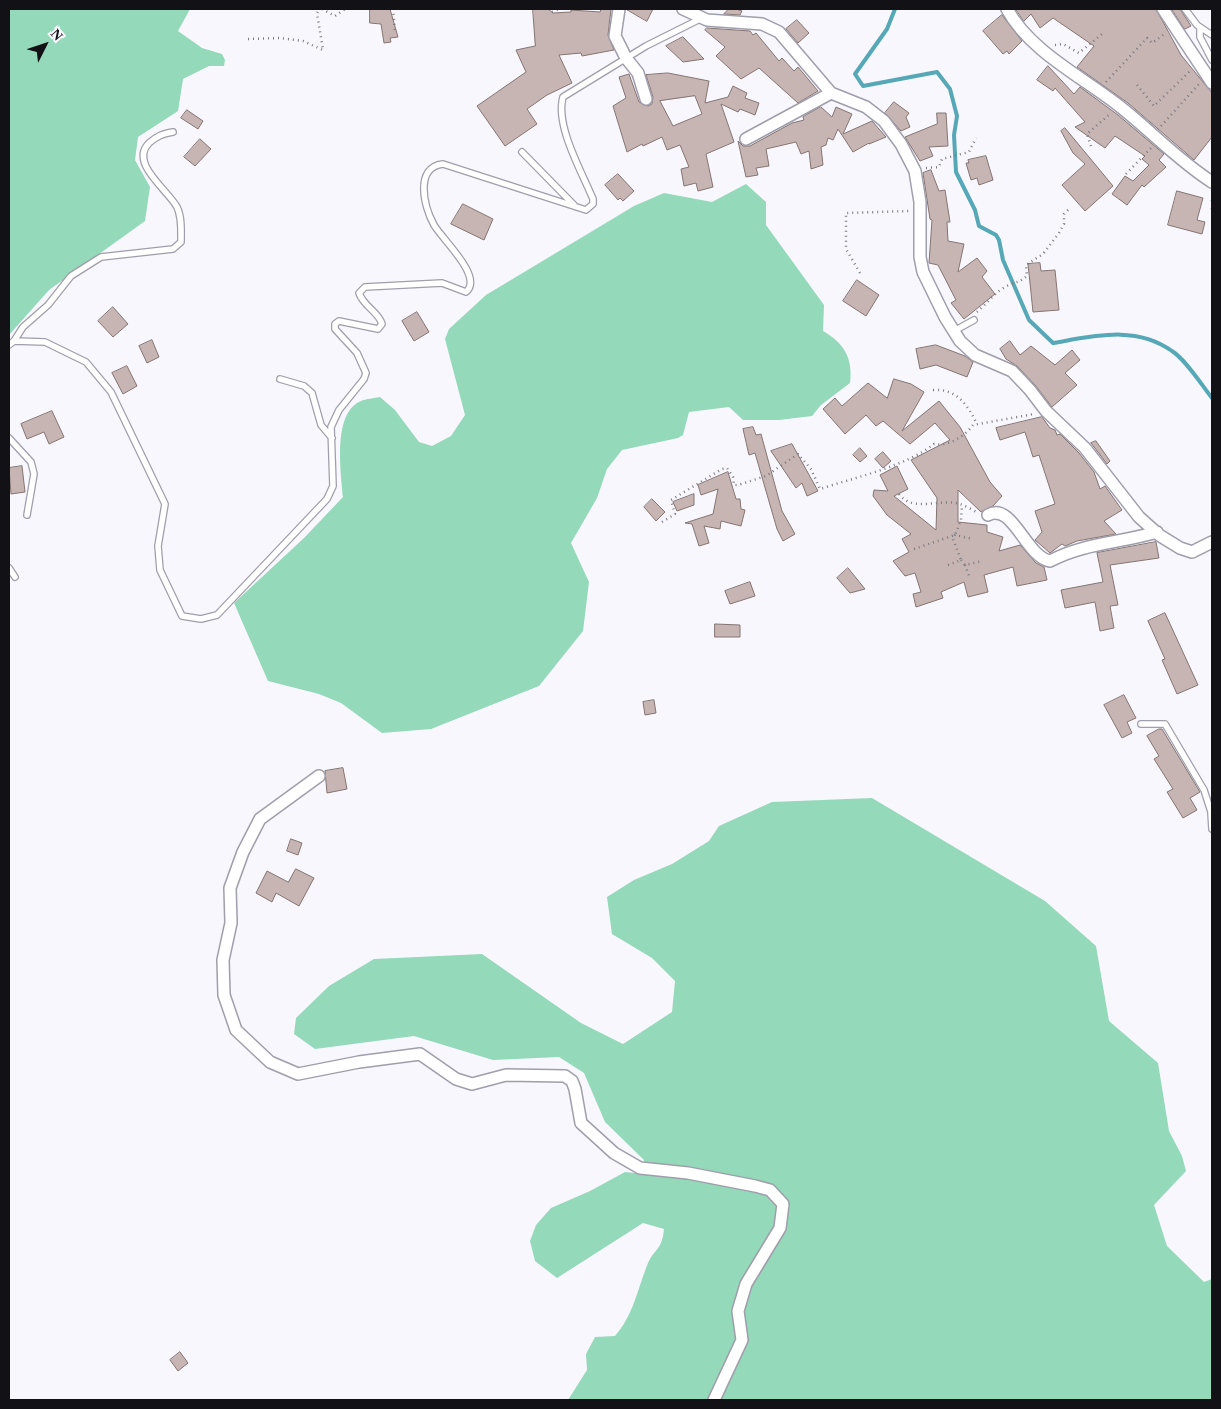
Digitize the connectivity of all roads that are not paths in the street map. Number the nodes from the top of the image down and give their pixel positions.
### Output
1 (619, 9) edge
2 (683, 9) edge
3 (1007, 9) edge
4 (1163, 9) edge
5 (1185, 9) edge
6 (702, 18) junction
7 (1200, 28) junction
8 (1212, 35) edge
9 (626, 58) junction
10 (1212, 60) edge
11 (1210, 80) edge
12 (831, 94) junction
13 (646, 99) dead end
14 (173, 132) dead end
15 (746, 139) dead end
16 (522, 152) dead end
17 (1212, 182) edge
18 (576, 206) junction
19 (974, 320) road end
20 (954, 330) junction
21 (12, 343) edge
22 (280, 379) dead end
23 (9, 438) edge
24 (332, 438) junction
25 (26, 515) dead end
26 (988, 515) road end
27 (1156, 532) junction
28 (1212, 542) edge
29 (9, 568) edge
30 (16, 577) dead end
31 (1141, 724) dead end
32 (319, 776) dead end
33 (1212, 814) edge
34 (1212, 829) edge
35 (714, 1400) edge

1 - 9 street
2 - 6 street
3 - 17 street
4 - 11 street
5 - 7 lane
6 - 9 lane
6 - 12 street
7 - 8 lane
7 - 10 lane
9 - 13 street
9 - 18 lane
12 - 15 street
12 - 20 street
14 - 21 lane
16 - 18 lane
18 - 24 lane
19 - 20 lane
20 - 27 street
21 - 24 lane
22 - 24 lane
23 - 25 lane
26 - 27 street
27 - 28 street
29 - 30 lane
31 - 33 lane
32 - 35 street
33 - 34 lane

